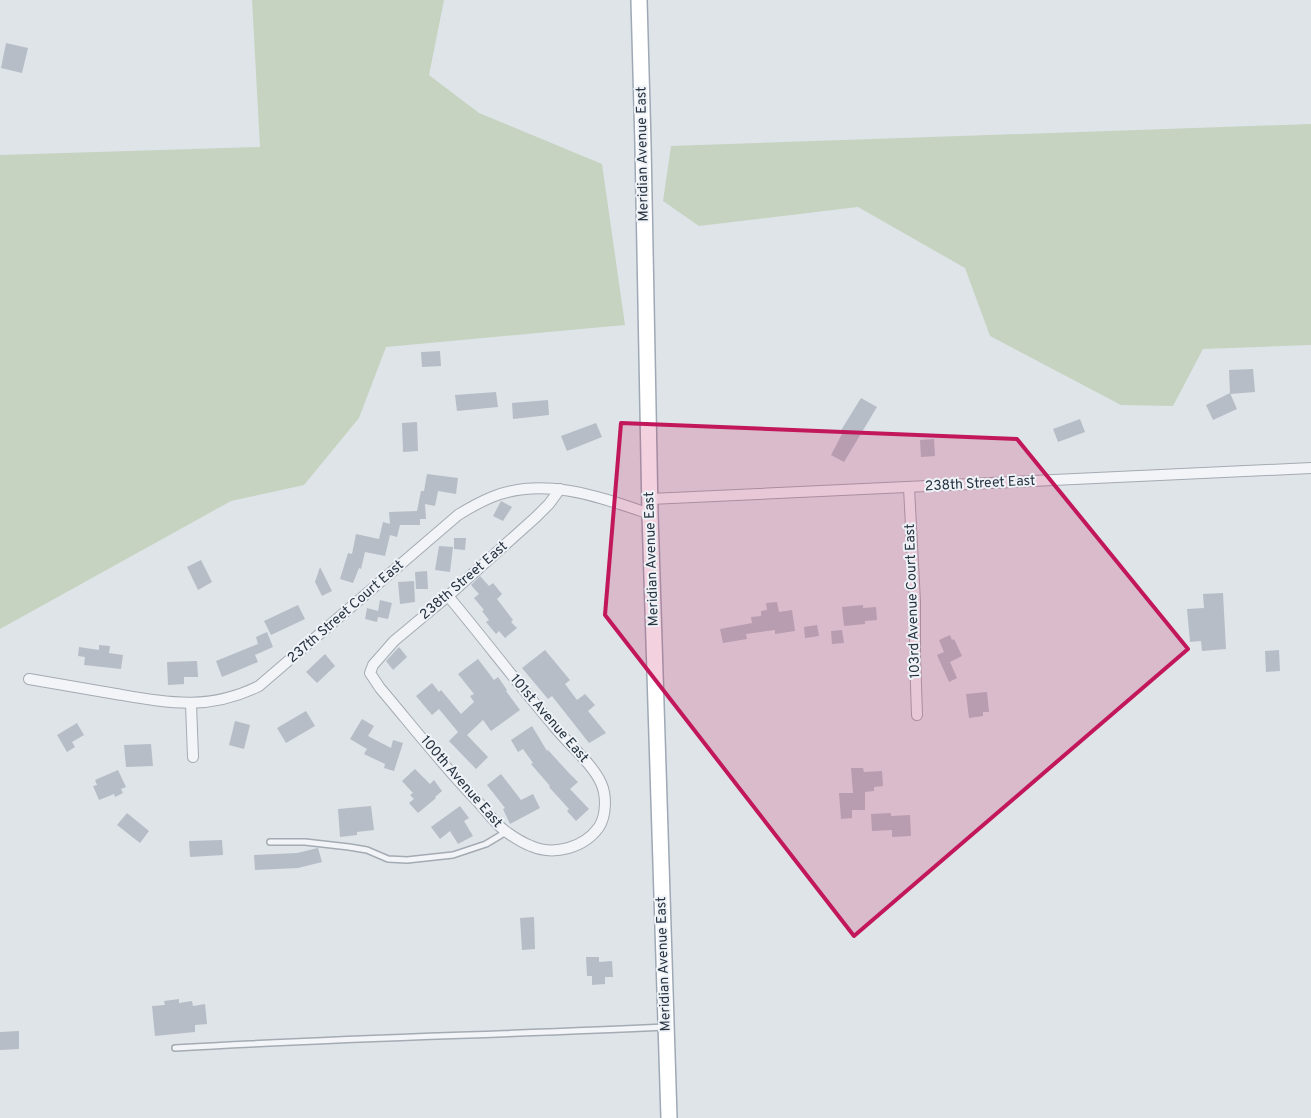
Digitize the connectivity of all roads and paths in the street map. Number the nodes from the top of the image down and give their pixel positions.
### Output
1 (639, 0) edge
2 (1311, 468) edge
3 (909, 488) junction
4 (560, 489) junction
5 (650, 506) junction
6 (448, 596) junction
7 (370, 672) joint
8 (29, 679) dead end
9 (191, 704) junction
10 (918, 715) dead end
11 (193, 757) dead end
12 (506, 832) junction
13 (270, 842) dead end
14 (576, 845) joint
15 (666, 1027) junction
16 (175, 1048) dead end
17 (669, 1118) edge

1 - 5 main road, Meridian Avenue East
2 - 3 street, 238th Street East
3 - 5 street, 238th Street East
3 - 10 street, 103rd Avenue Court East
4 - 5 street, 237th Street Court East
4 - 6 street, 238th Street East
4 - 9 street, 237th Street Court East
5 - 15 main road, Meridian Avenue East
6 - 7 street, 238th Street East
6 - 14 street, 101st Avenue East
7 - 12 street, 100th Avenue East
8 - 9 street, 237th Street Court East
9 - 11 street
12 - 13 lane
12 - 14 street, 100th Avenue East
15 - 16 lane
15 - 17 main road, Meridian Avenue East

